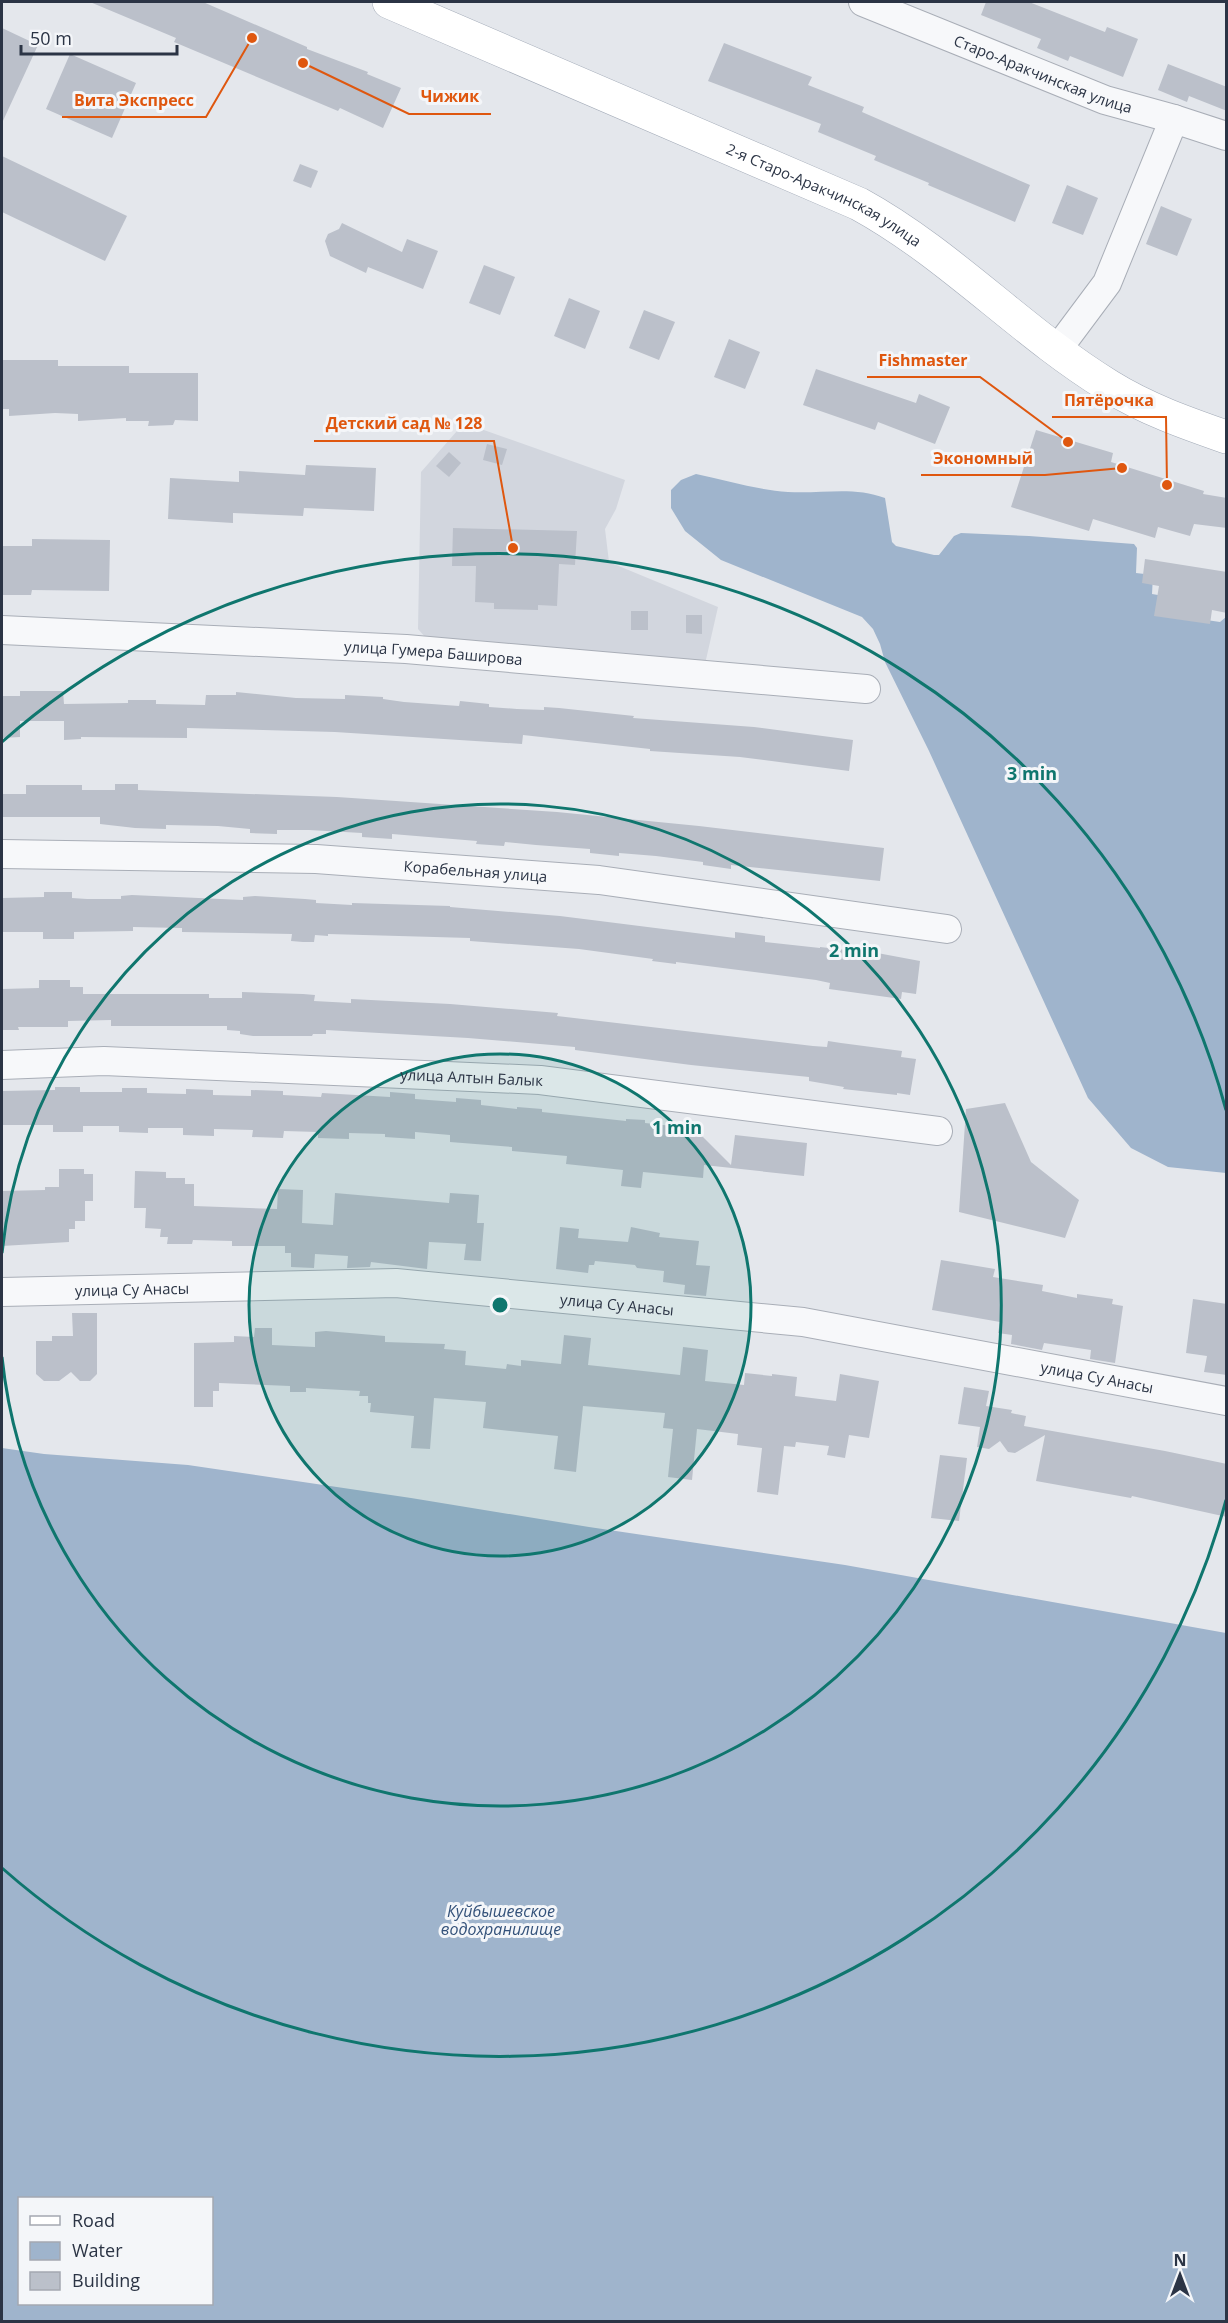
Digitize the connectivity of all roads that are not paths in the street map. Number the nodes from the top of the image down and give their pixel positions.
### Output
1 (389, 2) edge
2 (863, 2) edge
3 (1174, 119) junction
4 (1227, 136) edge
5 (1057, 350) junction
6 (1227, 436) edge
7 (2, 630) edge
8 (866, 689) dead end
9 (2, 854) edge
10 (947, 928) dead end
11 (2, 1065) edge
12 (938, 1131) dead end
13 (2, 1292) edge
14 (1227, 1401) edge

1 - 5 main road, 2-я Старо-Аракчинская улица
2 - 3 street, Старо-Аракчинская улица
3 - 4 street, Старо-Аракчинская улица
3 - 5 street
5 - 6 main road, 2-я Старо-Аракчинская улица
7 - 8 street, улица Гумера Баширова
9 - 10 street, Корабельная улица
11 - 12 street, улица Алтын Балык
13 - 14 street, улица Су Анасы

